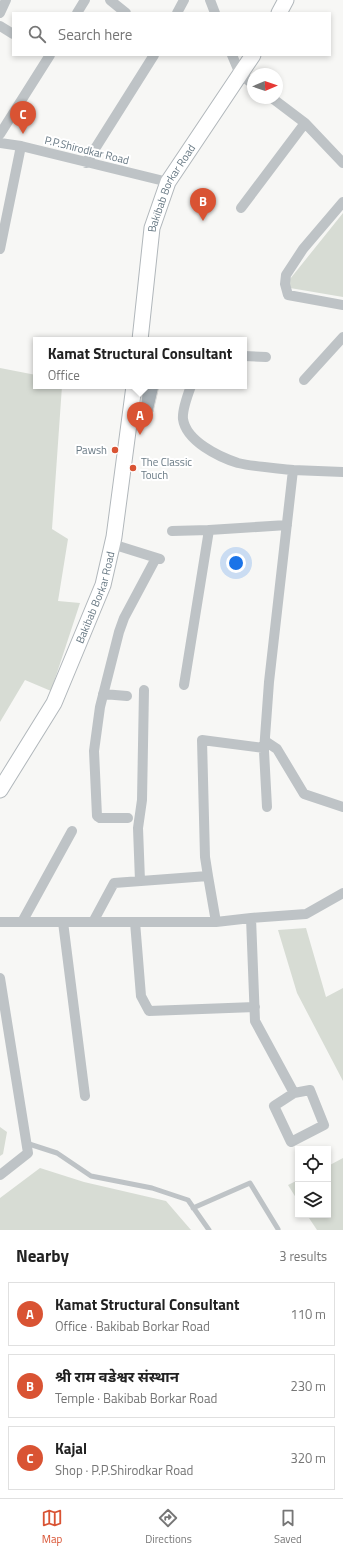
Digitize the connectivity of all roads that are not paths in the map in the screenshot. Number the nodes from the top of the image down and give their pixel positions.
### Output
1 (6, 0) edge
2 (85, 0) edge
3 (110, 0) edge
4 (184, 0) edge
5 (210, 0) edge
6 (286, 0) edge
7 (78, 12) edge
8 (125, 12) edge
9 (178, 12) edge
10 (215, 12) edge
11 (280, 12) edge
12 (0, 13) edge
13 (0, 26) edge
14 (12, 33) edge
15 (48, 56) edge
16 (153, 56) edge
17 (232, 56) edge
18 (252, 56) edge
19 (240, 74) junction
20 (247, 79) edge
21 (280, 104) edge
22 (305, 124) junction
23 (0, 134) edge
24 (0, 143) edge
25 (21, 146) junction
26 (86, 163) junction
27 (343, 163) edge
28 (168, 182) junction
29 (343, 202) edge
30 (241, 208) dead end
31 (0, 250) edge
32 (343, 305) edge
33 (343, 336) edge
34 (140, 337) edge
35 (247, 356) edge
36 (266, 357) dead end
37 (304, 380) dead end
38 (134, 389) edge
39 (190, 389) edge
40 (293, 470) junction
41 (343, 472) edge
42 (287, 525) junction
43 (209, 530) junction
44 (172, 531) dead end
45 (112, 544) junction
46 (184, 685) dead end
47 (144, 690) dead end
48 (103, 694) junction
49 (127, 696) dead end
50 (265, 745) junction
51 (0, 790) edge
52 (268, 807) dead end
53 (343, 807) edge
54 (128, 818) dead end
55 (72, 831) dead end
56 (208, 876) junction
57 (140, 881) junction
58 (343, 893) edge
59 (251, 918) junction
60 (0, 922) edge
61 (22, 922) junction
62 (63, 922) junction
63 (93, 922) junction
64 (135, 922) junction
65 (216, 922) junction
66 (0, 978) edge
67 (255, 1007) junction
68 (294, 1092) junction
69 (85, 1096) dead end
70 (26, 1143) junction
71 (0, 1175) edge
72 (193, 1208) junction
73 (209, 1230) edge
74 (278, 1230) edge

1 - 12 street
2 - 7 street
3 - 8 street
4 - 9 street
5 - 10 street
6 - 11 street
13 - 14 street
15 - 23 street
16 - 26 street
17 - 19 street
18 - 19 street, Bakibab Borkar Road
19 - 20 street
19 - 28 street, Bakibab Borkar Road
21 - 22 street
22 - 27 street
22 - 30 street
24 - 25 street, P.P.Shirodkar Road
25 - 26 street, P.P.Shirodkar Road
25 - 31 street
26 - 28 street, P.P.Shirodkar Road
28 - 34 street, Bakibab Borkar Road
29 - 32 street
33 - 37 street
35 - 36 street
38 - 45 street, Bakibab Borkar Road
39 - 40 street
40 - 41 street
40 - 42 street
42 - 43 street
42 - 50 street
43 - 44 street
43 - 46 street
45 - 48 street
45 - 51 street, Bakibab Borkar Road
47 - 57 street
48 - 49 street
48 - 54 street
50 - 52 street
50 - 53 street
50 - 56 street
55 - 61 street
56 - 57 street
56 - 65 street
57 - 63 street
58 - 59 street
59 - 65 street
59 - 67 street
60 - 61 street
61 - 62 street
62 - 63 street
62 - 69 street
63 - 64 street
64 - 65 street
64 - 67 street
66 - 70 street
67 - 68 street
68 - 68 street
70 - 71 street
70 - 72 lane
72 - 73 lane
72 - 74 lane

